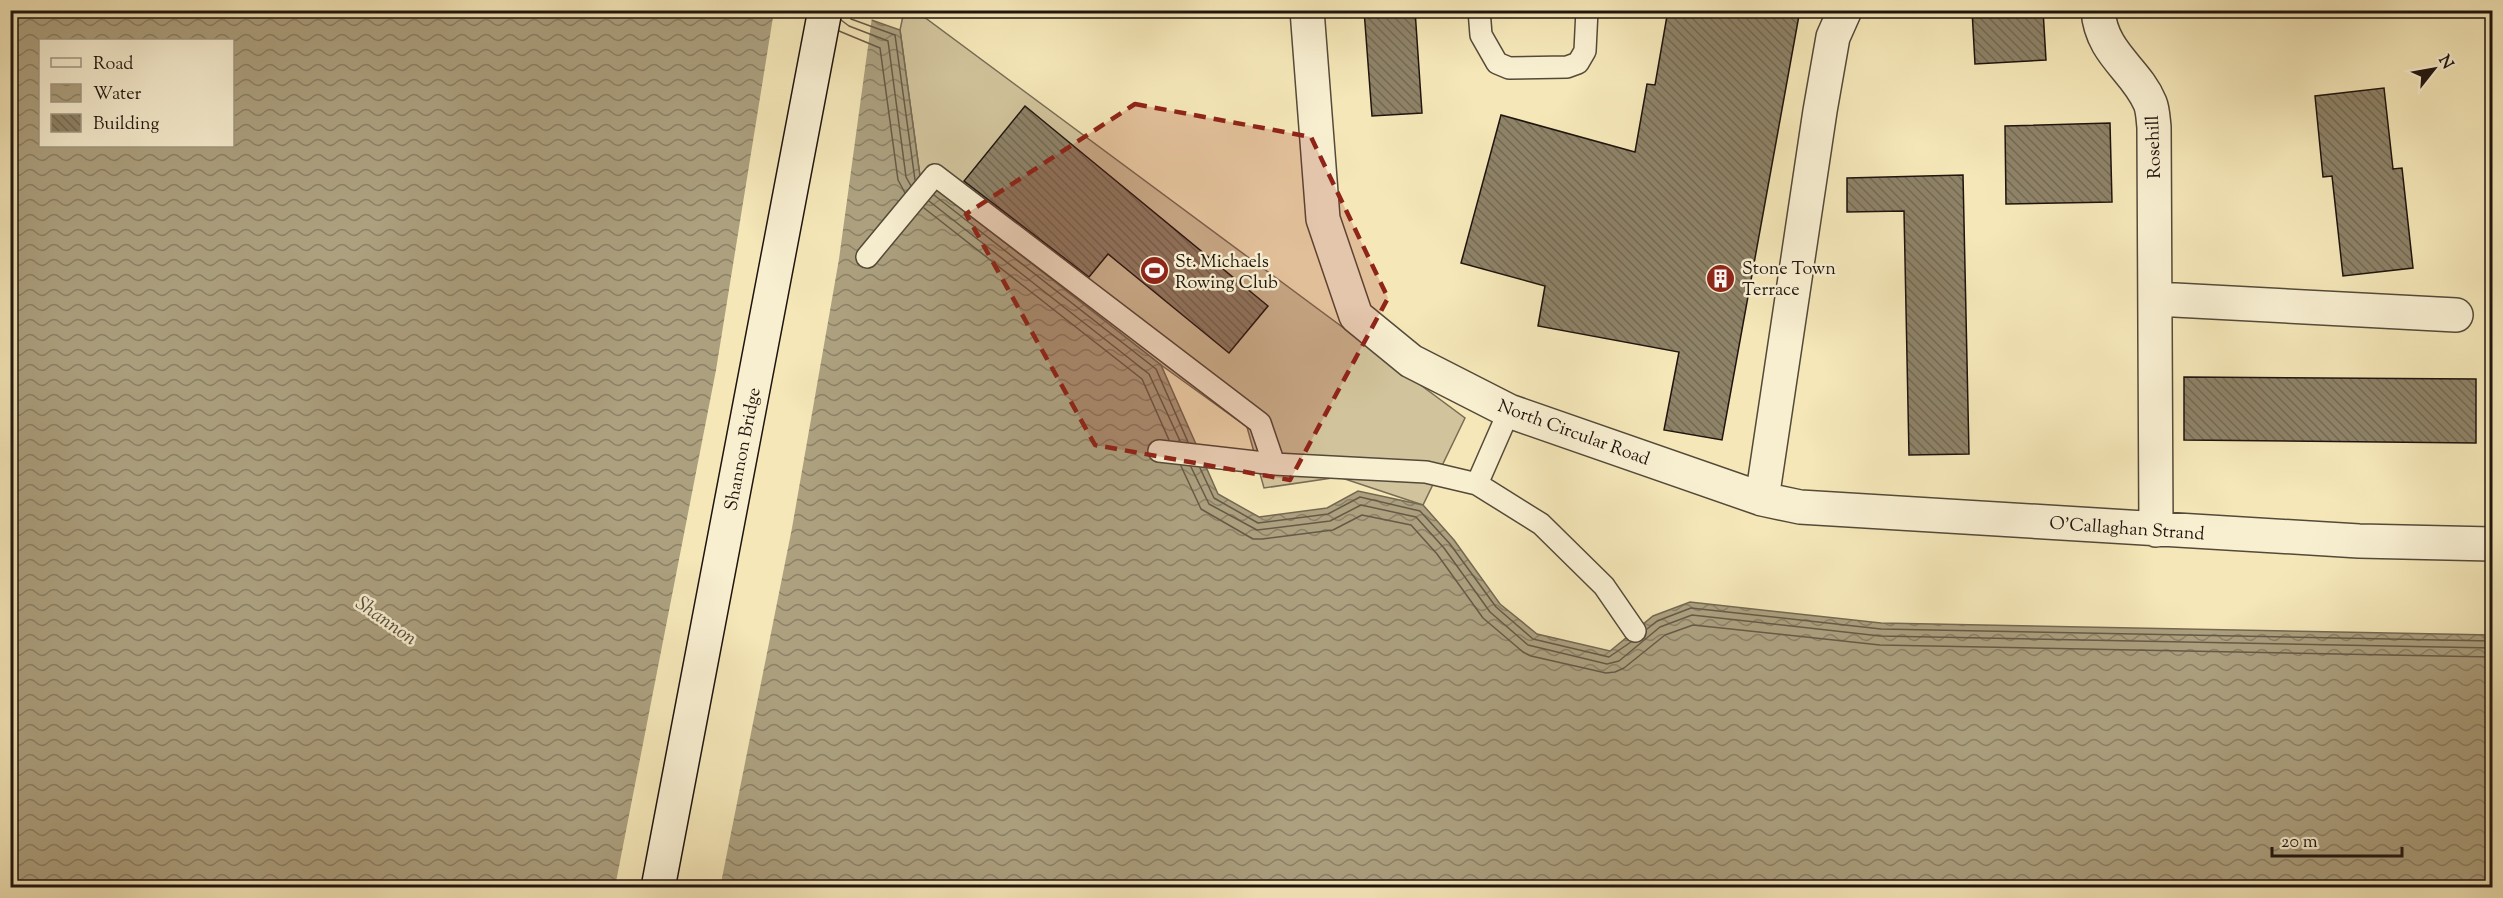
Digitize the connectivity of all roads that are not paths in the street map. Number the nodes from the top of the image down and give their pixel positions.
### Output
1 (825, 10) edge
2 (1307, 10) edge
3 (1479, 10) edge
4 (1587, 10) edge
5 (1845, 10) edge
6 (2098, 10) edge
7 (867, 257) dead end
8 (2156, 299) junction
9 (2456, 315) dead end
10 (1509, 411) junction
11 (1158, 451) dead end
12 (1274, 464) junction
13 (1477, 484) junction
14 (1762, 499) junction
15 (2156, 530) junction
16 (2493, 544) edge
17 (1635, 630) dead end
18 (658, 888) edge

1 - 18 street, Shannon Bridge
2 - 10 street, North Circular Road
3 - 4 lane
5 - 14 street
6 - 8 street, Rosehill
7 - 12 lane
8 - 9 street
8 - 15 street, Rosehill
10 - 13 lane
10 - 14 street, North Circular Road
11 - 12 lane
12 - 13 lane
13 - 17 lane
14 - 15 street, O'Callaghan Strand
15 - 16 street, O'Callaghan Strand

